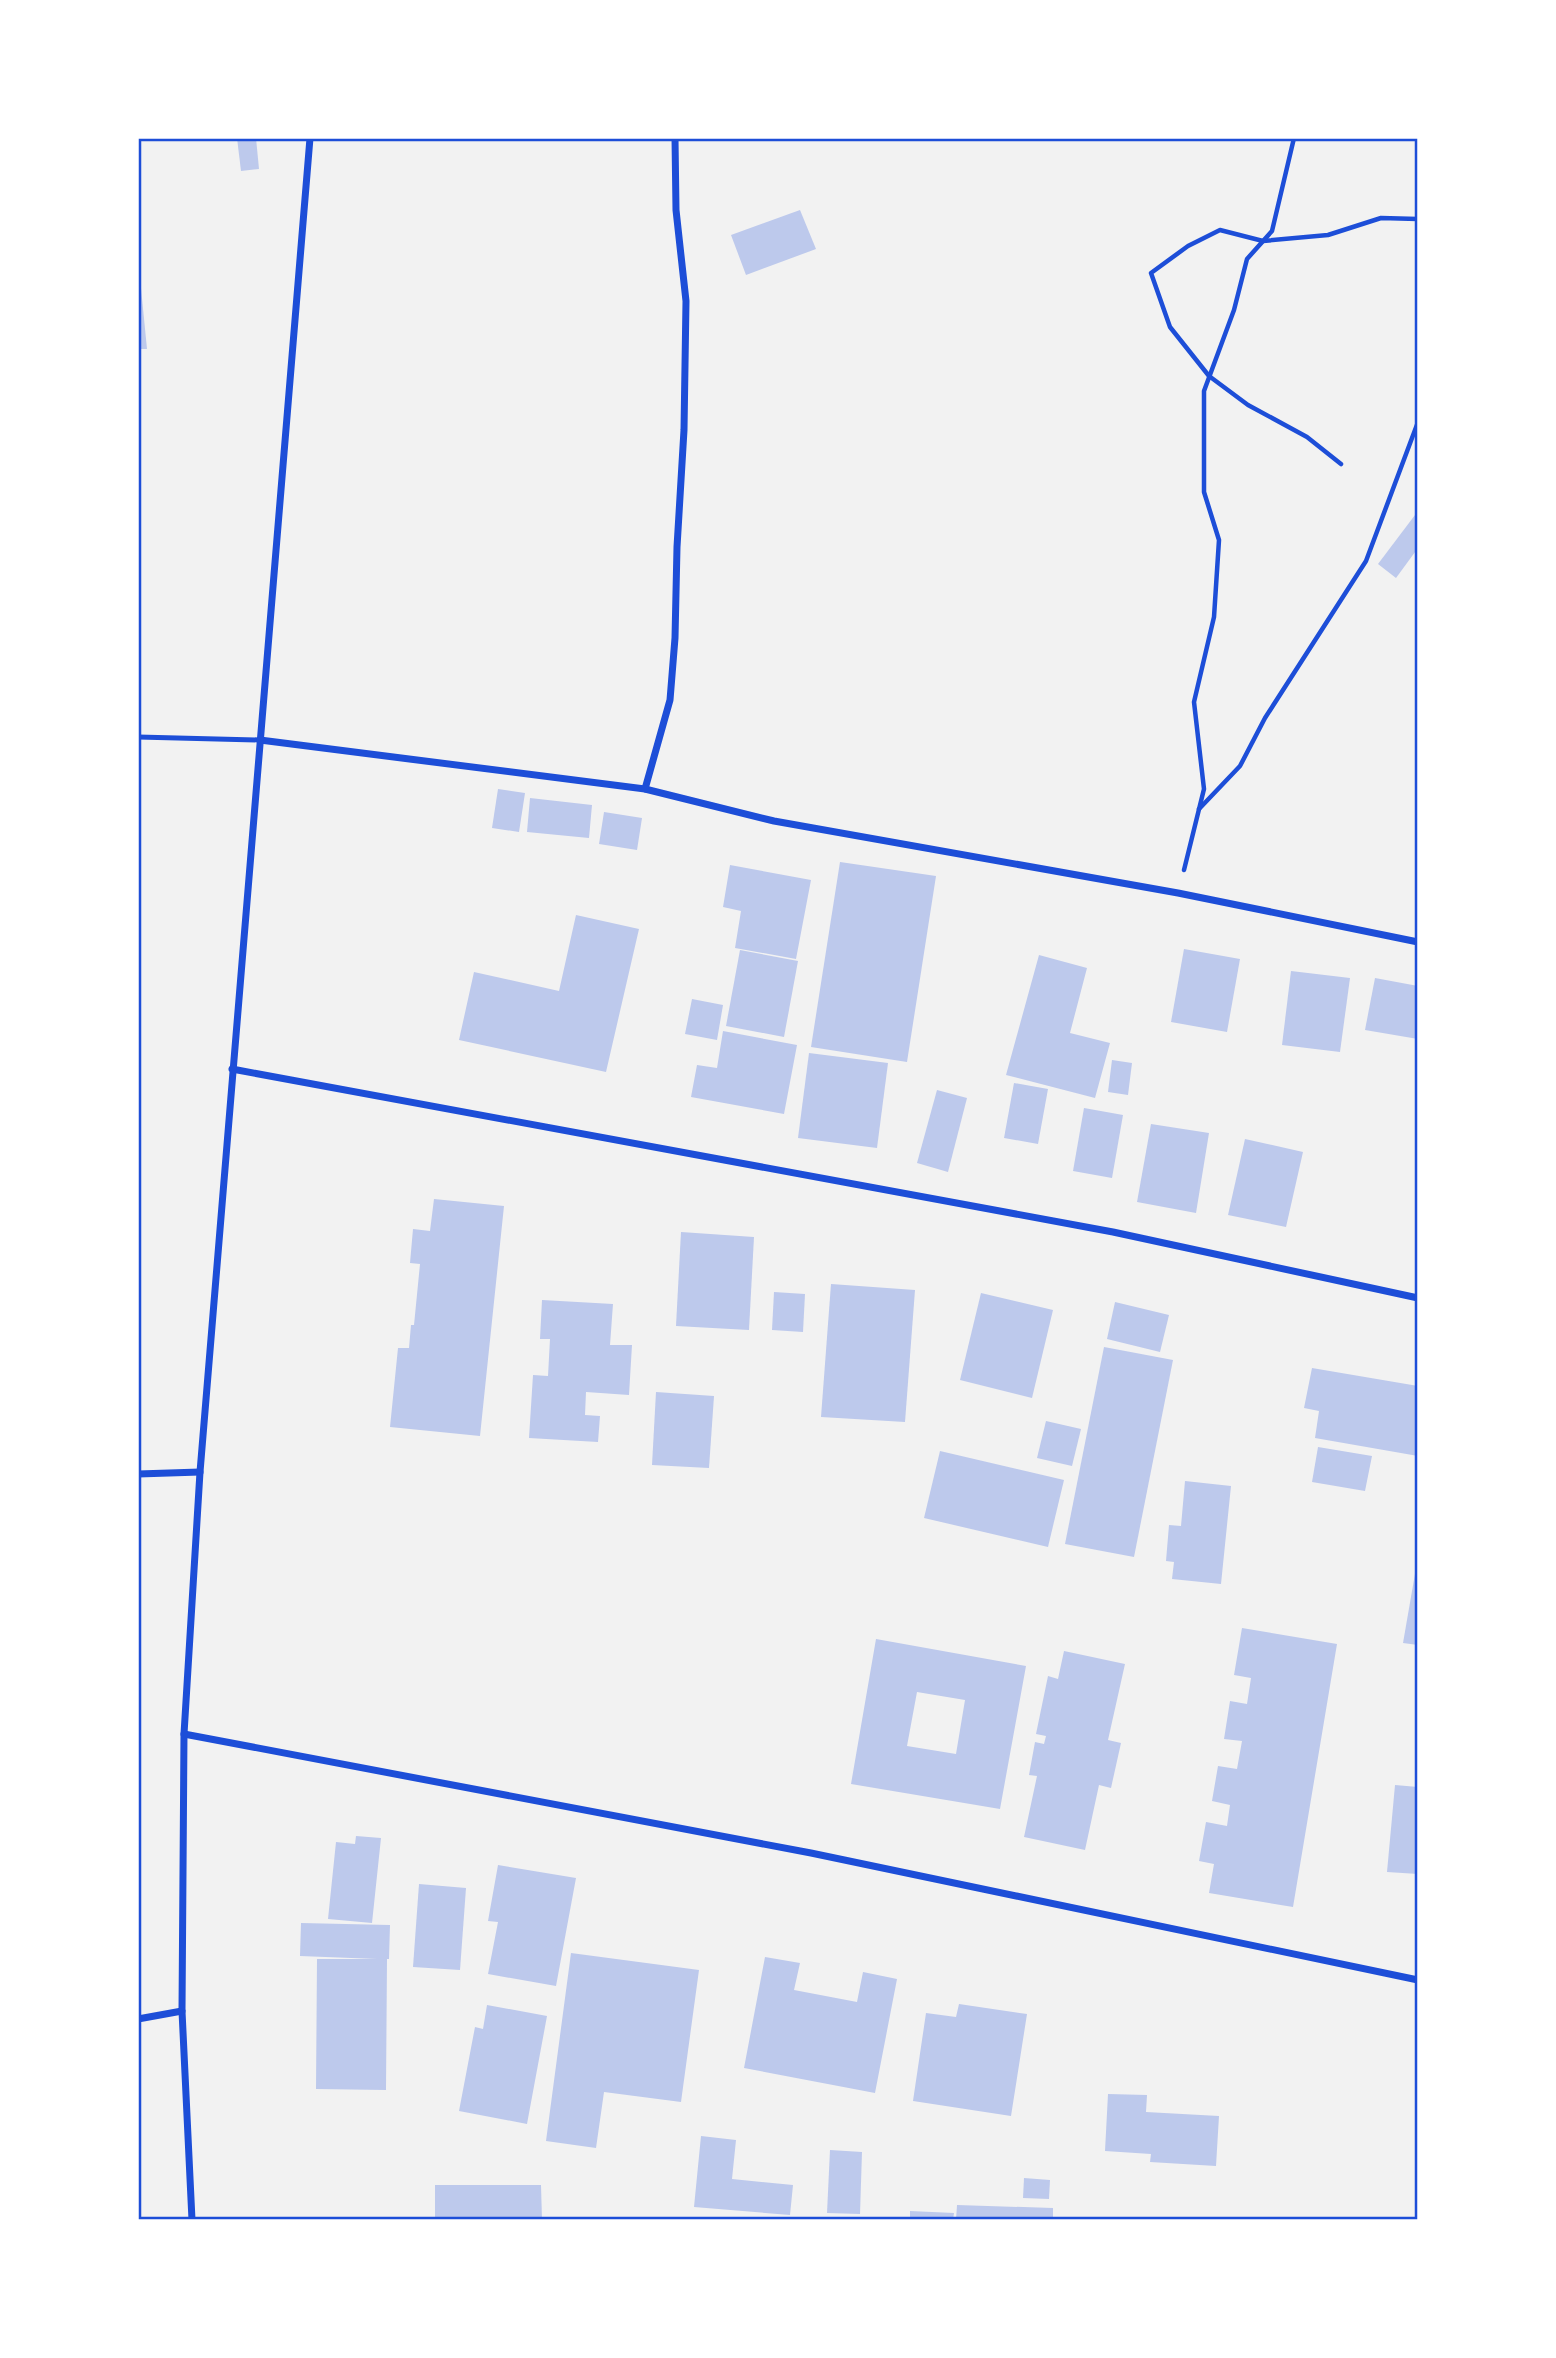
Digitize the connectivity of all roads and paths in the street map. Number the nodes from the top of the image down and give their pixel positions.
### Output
1 (310, 138) edge
2 (675, 138) edge
3 (1294, 138) edge
4 (1418, 219) edge
5 (1263, 241) junction
6 (1209, 376) junction
7 (1418, 422) edge
8 (1341, 464) dead end
9 (138, 737) edge
10 (260, 740) junction
11 (645, 789) junction
12 (1198, 810) junction
13 (1178, 893) junction
14 (1418, 942) edge
15 (232, 1069) junction
16 (1418, 1298) edge
17 (200, 1472) junction
18 (138, 1474) edge
19 (184, 1734) junction
20 (1418, 1980) edge
21 (182, 2011) junction
22 (138, 2019) edge
23 (192, 2220) edge

1 - 10 street
2 - 11 street
3 - 5 path
4 - 5 path
5 - 6 path
5 - 6 path
6 - 8 path
6 - 12 path
7 - 12 path
9 - 10 lane
10 - 11 street
10 - 15 street
11 - 13 street
12 - 13 path
13 - 14 street
15 - 16 street
15 - 17 street
17 - 18 street
17 - 19 street
19 - 20 street
19 - 21 street
21 - 22 street
21 - 23 street

